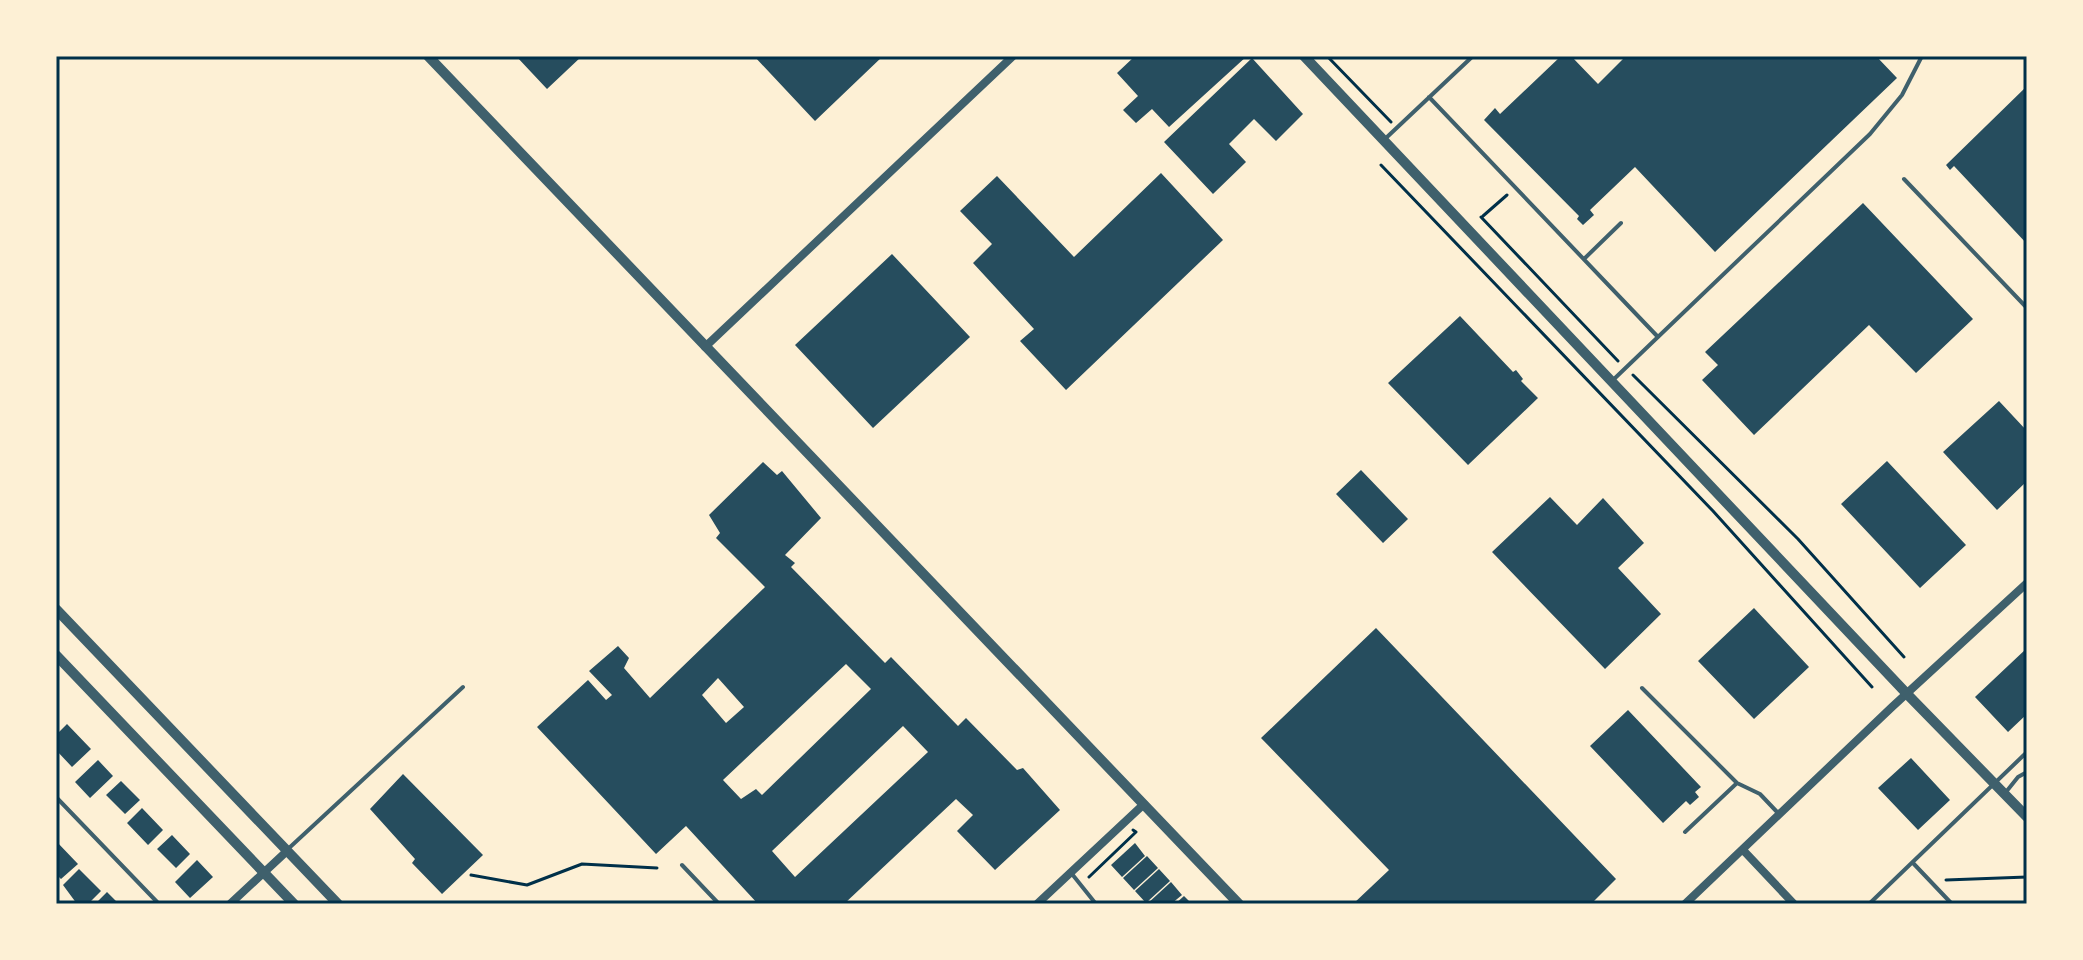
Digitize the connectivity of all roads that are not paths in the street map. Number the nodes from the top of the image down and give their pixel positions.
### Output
1 (428, 56) edge
2 (1013, 56) edge
3 (1304, 56) edge
4 (1473, 56) edge
5 (1922, 56) edge
6 (1429, 97) junction
7 (1384, 140) junction
8 (1904, 179) dead end
9 (1621, 223) dead end
10 (1584, 259) junction
11 (2027, 308) edge
12 (1658, 337) junction
13 (705, 347) junction
14 (1612, 381) junction
15 (2027, 583) edge
16 (56, 609) edge
17 (56, 655) edge
18 (463, 687) dead end
19 (1642, 688) dead end
20 (1908, 695) junction
21 (2027, 752) edge
22 (2027, 772) edge
23 (1737, 783) junction
24 (1995, 783) junction
25 (2005, 793) junction
26 (56, 797) edge
27 (1144, 804) junction
28 (1779, 814) junction
29 (2027, 817) edge
30 (1685, 832) dead end
31 (1743, 850) junction
32 (287, 851) junction
33 (1913, 863) junction
34 (682, 865) dead end
35 (264, 873) junction
36 (1070, 873) junction
37 (159, 904) edge
38 (230, 904) edge
39 (294, 904) edge
40 (338, 904) edge
41 (719, 904) edge
42 (1037, 904) edge
43 (1096, 904) edge
44 (1239, 904) edge
45 (1685, 904) edge
46 (1794, 904) edge
47 (1869, 904) edge
48 (1952, 904) edge

1 - 13 street
2 - 13 street
3 - 7 street
4 - 6 lane
5 - 12 lane
6 - 7 lane
6 - 10 lane
7 - 14 street
8 - 11 lane
9 - 10 lane
10 - 12 lane
12 - 14 lane
13 - 27 street
14 - 20 street
15 - 20 street
16 - 32 street
17 - 35 street
18 - 32 lane
19 - 23 lane
20 - 24 street
20 - 28 street
21 - 24 lane
22 - 25 lane
23 - 28 lane
23 - 30 lane
24 - 25 street
24 - 33 lane
25 - 29 street
26 - 37 lane
27 - 36 street
27 - 44 street
28 - 31 street
31 - 45 street
31 - 46 street
32 - 35 street
32 - 40 street
33 - 47 lane
33 - 48 lane
34 - 41 lane
35 - 38 street
35 - 39 street
36 - 42 street
36 - 43 lane

